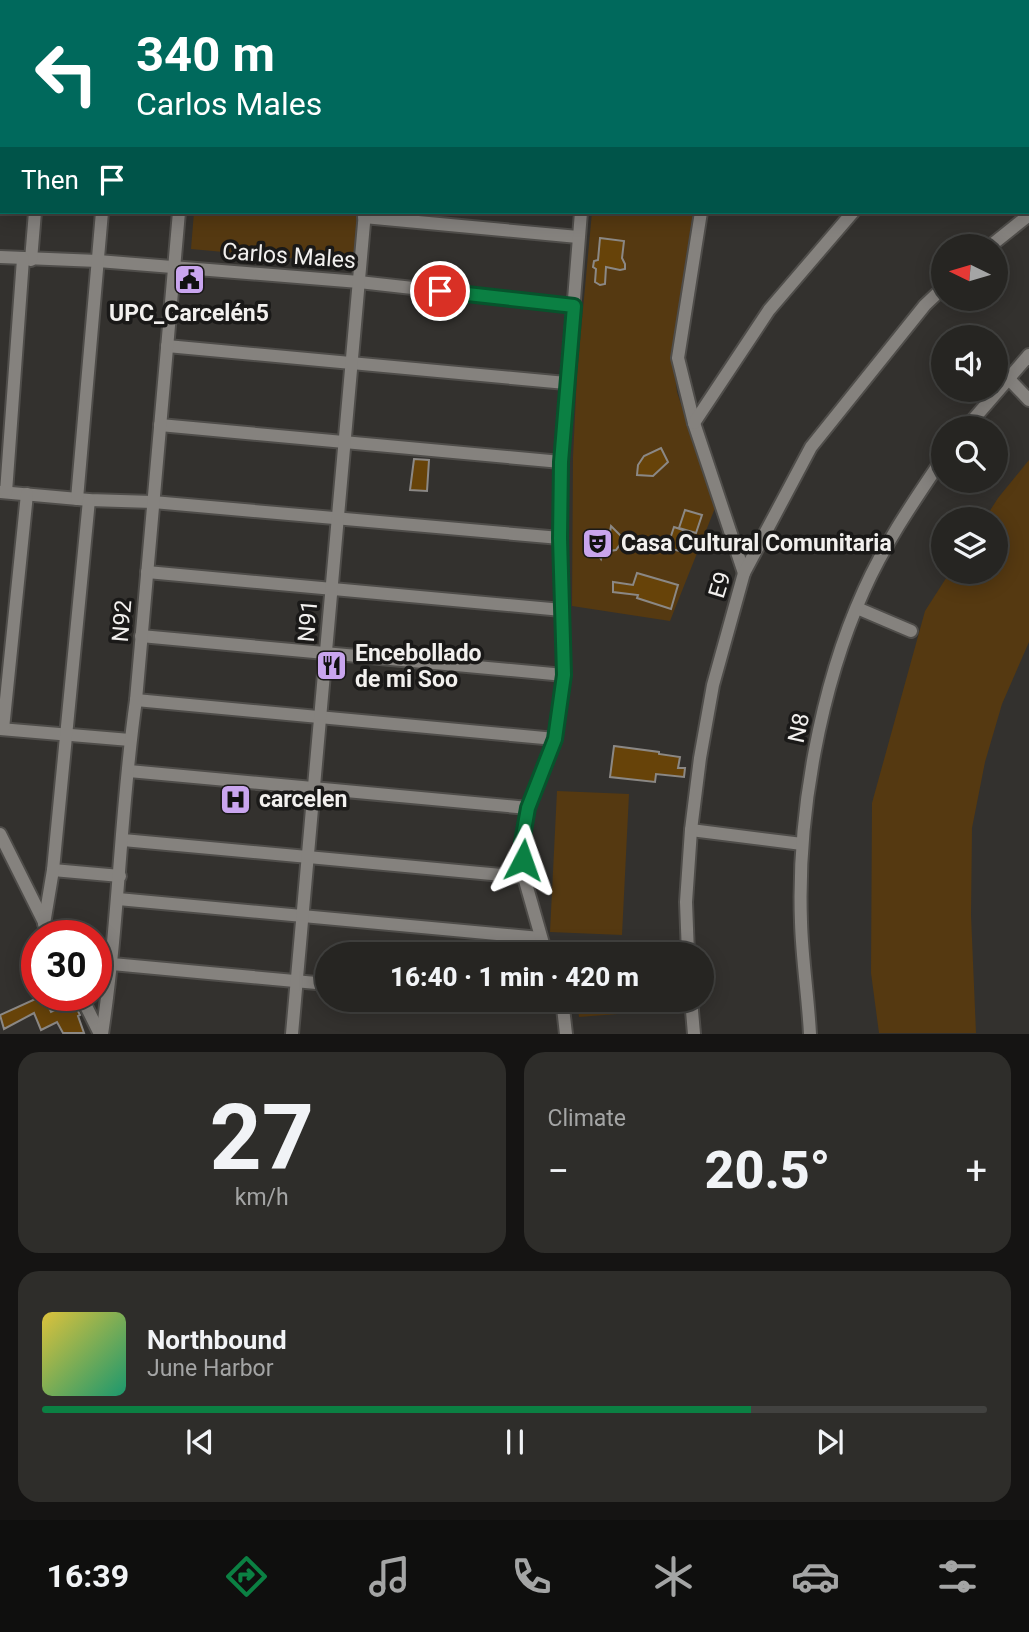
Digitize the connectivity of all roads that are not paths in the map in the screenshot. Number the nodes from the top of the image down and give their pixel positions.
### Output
1 (35, 214) edge
2 (102, 214) edge
3 (179, 214) edge
4 (365, 214) edge
5 (581, 214) edge
6 (700, 214) edge
7 (851, 214) edge
8 (1029, 215) edge
9 (1005, 234) edge
10 (578, 237) junction
11 (0, 257) edge
12 (27, 259) junction
13 (98, 261) junction
14 (174, 268) junction
15 (359, 282) junction
16 (931, 300) edge
17 (574, 306) junction
18 (167, 346) junction
19 (1029, 355) edge
20 (352, 363) junction
21 (1008, 378) joint
22 (566, 383) junction
23 (1029, 400) edge
24 (988, 402) edge
25 (976, 416) edge
26 (694, 423) junction
27 (160, 425) junction
28 (344, 442) junction
29 (561, 462) junction
30 (931, 476) edge
31 (3, 492) edge
32 (27, 494) junction
33 (83, 499) junction
34 (153, 502) junction
35 (338, 519) junction
36 (560, 538) junction
37 (147, 572) junction
38 (744, 573) junction
39 (332, 589) junction
40 (857, 608) junction
41 (562, 610) junction
42 (911, 631) dead end
43 (141, 636) junction
44 (326, 653) junction
45 (564, 675) junction
46 (136, 700) junction
47 (320, 718) junction
48 (2, 729) edge
49 (65, 734) junction
50 (555, 739) junction
51 (130, 740) junction
52 (129, 771) junction
53 (313, 787) junction
54 (528, 808) junction
55 (691, 830) junction
56 (0, 834) edge
57 (123, 840) junction
58 (802, 844) junction
59 (308, 858) junction
60 (53, 870) junction
61 (120, 876) junction
62 (524, 877) junction
63 (118, 900) junction
64 (303, 916) junction
65 (42, 920) edge
66 (45, 920) edge
67 (540, 938) junction
68 (542, 942) edge
69 (688, 942) edge
70 (112, 964) joint
71 (297, 981) junction
72 (315, 983) edge
73 (89, 1011) edge
74 (105, 1011) edge
75 (564, 1012) edge
76 (692, 1012) edge
77 (101, 1034) edge
78 (292, 1034) edge
79 (566, 1034) edge
80 (694, 1034) edge
81 (810, 1034) edge

1 - 12 street
2 - 13 street
3 - 14 street, N92
4 - 10 street
4 - 15 street, N91
5 - 10 street
6 - 26 street
7 - 26 street
8 - 9 street
10 - 17 street
11 - 12 street, Carlos Males
12 - 13 street, Carlos Males
12 - 31 street
13 - 14 street, Carlos Males
13 - 33 street
14 - 15 street, Carlos Males
14 - 18 street, N92
15 - 17 street, Carlos Males
15 - 20 street, N91
16 - 38 street, E9
17 - 22 street
18 - 20 street
18 - 27 street, N92
19 - 21 street
20 - 22 street
20 - 28 street, N91
21 - 23 street
22 - 29 street
24 - 25 street
26 - 38 street
27 - 28 street
27 - 34 street, N92
28 - 29 street
28 - 35 street, N91
29 - 36 street
30 - 40 street, N8
31 - 32 street
32 - 33 street
32 - 48 street
33 - 34 street
33 - 49 street
34 - 35 street
34 - 37 street, N92
35 - 36 street
35 - 39 street, N91
36 - 41 street
37 - 39 street
37 - 43 street, N92
38 - 55 street, E9
39 - 41 street
39 - 44 street, N91
40 - 42 street
40 - 58 street, N8
41 - 45 street
43 - 44 street
43 - 46 street, N92
44 - 45 street
44 - 47 street, N91
45 - 50 street
46 - 47 street
46 - 51 street, N92
47 - 50 street
47 - 53 street, N91
48 - 49 street
49 - 51 street
49 - 60 street
50 - 54 street
51 - 52 street, N92
52 - 53 street
52 - 57 street, N92
53 - 54 street
53 - 59 street, N91
54 - 62 street
55 - 58 street
55 - 69 street, E9
56 - 65 street
57 - 59 street
57 - 61 street, N92
58 - 81 street, N8
59 - 62 street
59 - 64 street, N91
60 - 61 street
60 - 66 street
61 - 63 street, N92
62 - 67 street
63 - 64 street
63 - 70 street, N92
64 - 67 street
64 - 71 street, N91
67 - 68 street
70 - 71 street
71 - 72 street
71 - 78 street, N91
73 - 77 street
74 - 77 street, N92
75 - 79 street
76 - 80 street

